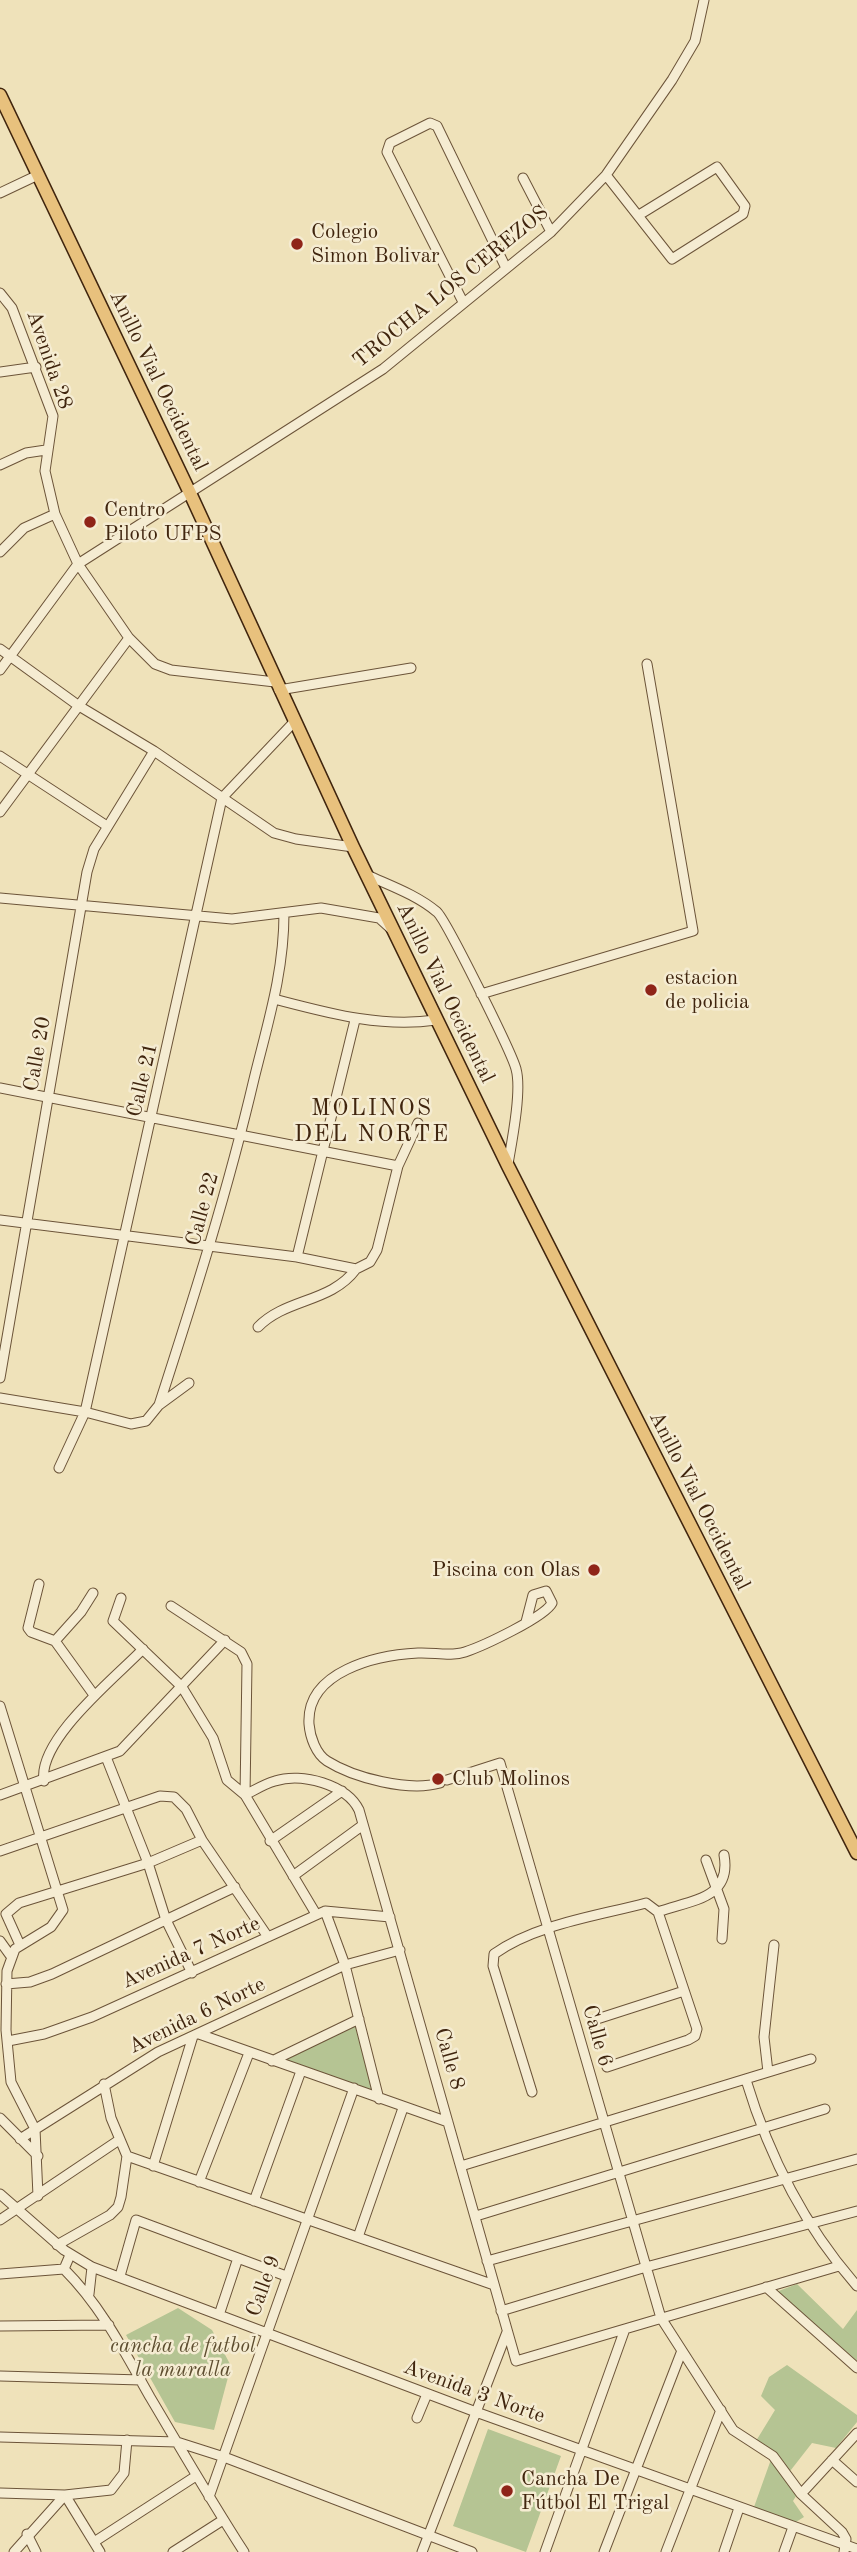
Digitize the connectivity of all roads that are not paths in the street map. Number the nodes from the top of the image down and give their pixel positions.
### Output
1 (704, 0) edge
2 (0, 95) edge
3 (38, 175) junction
4 (606, 175) junction
5 (523, 178) dead end
6 (0, 193) edge
7 (639, 215) junction
8 (551, 232) junction
9 (506, 268) junction
10 (0, 293) edge
11 (463, 302) junction
12 (36, 366) junction
13 (0, 372) edge
14 (46, 450) junction
15 (0, 465) edge
16 (190, 493) junction
17 (55, 514) junction
18 (0, 552) edge
19 (78, 564) junction
20 (129, 638) junction
21 (0, 649) edge
22 (10, 657) junction
23 (647, 664) dead end
24 (411, 667) dead end
25 (0, 670) edge
26 (277, 686) junction
27 (79, 706) junction
28 (294, 722) junction
29 (154, 751) junction
30 (0, 756) edge
31 (29, 775) junction
32 (222, 798) junction
33 (0, 812) edge
34 (107, 826) junction
35 (353, 847) junction
36 (367, 875) junction
37 (0, 898) edge
38 (81, 907) junction
39 (285, 913) junction
40 (197, 917) junction
41 (394, 931) junction
42 (481, 993) junction
43 (274, 999) junction
44 (355, 1020) junction
45 (436, 1020) junction
46 (0, 1088) edge
47 (49, 1097) junction
48 (153, 1116) junction
49 (418, 1123) dead end
50 (240, 1137) junction
51 (322, 1151) junction
52 (398, 1166) junction
53 (508, 1166) junction
54 (0, 1220) edge
55 (27, 1224) junction
56 (122, 1234) junction
57 (212, 1246) junction
58 (297, 1257) junction
59 (356, 1269) junction
60 (258, 1327) dead end
61 (0, 1378) edge
62 (189, 1383) dead end
63 (0, 1398) edge
64 (159, 1405) junction
65 (85, 1412) junction
66 (59, 1468) dead end
67 (39, 1584) dead end
68 (93, 1593) dead end
69 (121, 1598) dead end
70 (171, 1606) dead end
71 (526, 1622) dead end
72 (225, 1640) junction
73 (55, 1641) junction
74 (143, 1649) junction
75 (182, 1687) junction
76 (94, 1695) junction
77 (0, 1706) edge
78 (106, 1757) junction
79 (44, 1781) junction
80 (27, 1787) junction
81 (342, 1791) junction
82 (0, 1795) edge
83 (245, 1796) junction
84 (126, 1809) junction
85 (363, 1825) junction
86 (41, 1836) junction
87 (202, 1840) junction
88 (270, 1841) junction
89 (0, 1851) edge
90 (857, 1853) edge
91 (724, 1855) dead end
92 (706, 1860) dead end
93 (148, 1863) junction
94 (293, 1876) junction
95 (235, 1887) junction
96 (59, 1891) junction
97 (717, 1891) junction
98 (658, 1912) junction
99 (321, 1913) junction
100 (390, 1917) junction
101 (166, 1920) junction
102 (548, 1930) junction
103 (268, 1937) junction
104 (722, 1939) dead end
105 (0, 1941) edge
106 (20, 1945) junction
107 (774, 1945) dead end
108 (400, 1950) junction
109 (10, 1955) junction
110 (345, 1965) junction
111 (3, 1969) edge
112 (192, 1973) junction
113 (5, 1984) junction
114 (684, 1991) junction
115 (359, 2019) junction
116 (594, 2020) dead end
117 (3, 2029) edge
118 (196, 2035) junction
119 (8, 2041) junction
120 (249, 2053) junction
121 (811, 2059) dead end
122 (272, 2061) junction
123 (607, 2067) dead end
124 (301, 2071) junction
125 (768, 2073) junction
126 (746, 2080) junction
127 (104, 2084) junction
128 (354, 2088) junction
129 (532, 2092) dead end
130 (379, 2099) junction
131 (404, 2108) junction
132 (825, 2109) dead end
133 (0, 2118) edge
134 (448, 2123) junction
135 (604, 2123) junction
136 (761, 2128) junction
137 (35, 2129) junction
138 (20, 2139) junction
139 (119, 2140) junction
140 (38, 2156) junction
141 (127, 2156) junction
142 (857, 2159) edge
143 (153, 2166) junction
144 (461, 2166) junction
145 (619, 2173) junction
146 (784, 2179) junction
147 (199, 2182) junction
148 (0, 2194) edge
149 (38, 2196) junction
150 (254, 2201) junction
151 (16, 2211) junction
152 (857, 2211) edge
153 (476, 2216) junction
154 (307, 2219) junction
155 (0, 2220) edge
156 (633, 2221) junction
157 (810, 2224) junction
158 (358, 2237) junction
159 (57, 2245) junction
160 (70, 2255) junction
161 (239, 2258) junction
162 (488, 2261) junction
163 (839, 2266) junction
164 (92, 2267) junction
165 (646, 2267) junction
166 (64, 2269) junction
167 (0, 2274) edge
168 (120, 2276) junction
169 (286, 2276) junction
170 (494, 2285) junction
171 (857, 2286) edge
172 (765, 2287) junction
173 (89, 2294) junction
174 (501, 2311) junction
175 (219, 2315) junction
176 (661, 2318) junction
177 (109, 2325) junction
178 (0, 2326) edge
179 (625, 2329) junction
180 (507, 2332) junction
181 (265, 2334) junction
182 (681, 2353) junction
183 (857, 2368) edge
184 (0, 2376) edge
185 (141, 2380) junction
186 (427, 2394) junction
187 (721, 2410) junction
188 (476, 2413) junction
189 (417, 2417) dead end
190 (857, 2433) edge
191 (0, 2437) edge
192 (127, 2440) junction
193 (177, 2442) junction
194 (583, 2449) junction
195 (224, 2457) junction
196 (832, 2460) junction
197 (635, 2469) junction
198 (196, 2476) junction
199 (857, 2482) edge
200 (689, 2489) junction
201 (0, 2493) edge
202 (801, 2494) junction
203 (65, 2496) junction
204 (209, 2497) junction
205 (739, 2508) junction
206 (223, 2520) junction
207 (793, 2527) junction
208 (27, 2534) junction
209 (428, 2534) junction
210 (94, 2542) junction
211 (845, 2549) edge
212 (857, 2549) edge
213 (14, 2552) edge
214 (36, 2552) edge
215 (100, 2552) edge
216 (173, 2552) edge
217 (244, 2552) edge
218 (422, 2552) edge
219 (472, 2552) edge
220 (545, 2552) edge
221 (604, 2552) edge
222 (666, 2552) edge
223 (724, 2552) edge
224 (784, 2552) edge

1 - 4 street, TROCHA LOS CEREZOS
2 - 3 highway, Anillo Vial Occidental
3 - 6 street
3 - 16 highway, Anillo Vial Occidental
4 - 7 street
4 - 8 street, TROCHA LOS CEREZOS
5 - 8 street
7 - 7 street
8 - 9 street, TROCHA LOS CEREZOS
9 - 11 street, TROCHA LOS CEREZOS
9 - 11 street
10 - 12 street, Avenida 28
11 - 16 street, TROCHA LOS CEREZOS
12 - 13 street
12 - 14 street, Avenida 28
14 - 15 street
14 - 17 street, Avenida 28
16 - 19 street, TROCHA LOS CEREZOS
16 - 26 highway, Anillo Vial Occidental
17 - 18 street
17 - 19 street, Avenida 28
19 - 20 street, Avenida 28
19 - 22 street
20 - 26 street, Avenida 28
20 - 27 street
21 - 22 street
22 - 25 street
22 - 27 street
23 - 42 street
24 - 26 street, Avenida 28
26 - 28 highway, Anillo Vial Occidental
27 - 29 street
27 - 31 street
28 - 32 street
28 - 35 highway, Anillo Vial Occidental
29 - 32 street
29 - 34 street, Calle 20
30 - 31 street
31 - 33 street
31 - 34 street
32 - 35 street
32 - 40 street, Calle 21
34 - 38 street, Calle 20
35 - 36 highway, Anillo Vial Occidental
36 - 41 highway, Anillo Vial Occidental
36 - 42 street, Anillo Vial Occidental
37 - 38 street
38 - 40 street
38 - 47 street, Calle 20
39 - 40 street
39 - 41 street
39 - 43 street, Calle 22
40 - 48 street, Calle 21
41 - 45 highway, Anillo Vial Occidental
42 - 53 street, Anillo Vial Occidental
43 - 44 street
43 - 50 street, Calle 22
44 - 45 street
44 - 51 street
45 - 53 highway, Anillo Vial Occidental
46 - 47 street
47 - 48 street
47 - 55 street, Calle 20
48 - 50 street
48 - 56 street, Calle 21
49 - 52 street
50 - 51 street
50 - 57 street, Calle 22
51 - 52 street
51 - 58 street
52 - 59 street
53 - 90 highway, Anillo Vial Occidental
54 - 55 street
55 - 56 street
55 - 61 street, Calle 20
56 - 57 street
56 - 65 street, Calle 21
57 - 58 street
57 - 64 street, Calle 22
58 - 59 street
59 - 60 street
62 - 64 street
63 - 65 street
64 - 65 street, Calle 22
65 - 66 street, Calle 21
67 - 73 street
68 - 73 street
69 - 74 street
70 - 72 street
71 - 102 street, Calle 6
72 - 75 street
72 - 83 street
73 - 76 street
74 - 75 street
74 - 76 street
75 - 78 street
75 - 83 street
76 - 79 street
77 - 80 street
78 - 79 street
78 - 84 street
79 - 80 street
80 - 82 street
80 - 86 street
81 - 83 street
81 - 85 street, Calle 8
81 - 88 street
83 - 88 street
84 - 86 street
84 - 87 street
84 - 93 street
85 - 94 street
85 - 100 street, Calle 8
86 - 89 street
86 - 96 street
87 - 93 street
87 - 95 street
88 - 94 street
91 - 97 street
92 - 97 street
93 - 96 street
93 - 101 street
94 - 99 street
95 - 101 street
95 - 103 street
96 - 106 street
96 - 106 street
97 - 98 street
97 - 104 street
98 - 102 street
98 - 114 street
99 - 100 street
99 - 103 street, Avenida 7 Norte
99 - 110 street
100 - 108 street, Calle 8
101 - 112 street
101 - 113 street
102 - 129 street
102 - 135 street, Calle 6
103 - 112 street, Avenida 7 Norte
105 - 109 street
106 - 109 street
107 - 125 street
108 - 110 street, Avenida 6 Norte
108 - 134 street, Calle 8
109 - 111 street
110 - 115 street
110 - 118 street, Avenida 6 Norte
111 - 113 street
112 - 119 street, Avenida 7 Norte
113 - 117 street
114 - 116 street
114 - 123 street
115 - 122 street
115 - 130 street
117 - 119 street
118 - 120 street
118 - 127 street, Avenida 6 Norte
118 - 143 street
119 - 137 street
120 - 122 street
120 - 147 street
121 - 125 street
122 - 124 street
124 - 128 street
124 - 150 street
125 - 126 street
126 - 135 street
126 - 136 street
127 - 137 street, Avenida 6 Norte
127 - 139 street
128 - 130 street
128 - 154 street, Calle 9
130 - 131 street
131 - 134 street
131 - 158 street
132 - 136 street
133 - 138 street
134 - 144 street, Calle 8
135 - 144 street
135 - 145 street, Calle 6
136 - 145 street
136 - 146 street
137 - 138 street, Avenida 6 Norte
137 - 140 street
138 - 140 street
139 - 141 street
139 - 149 street
140 - 149 street
141 - 143 street
141 - 159 street
142 - 146 street
143 - 147 street
144 - 153 street, Calle 8
145 - 153 street
145 - 156 street, Calle 6
146 - 156 street
146 - 157 street
147 - 150 street
148 - 151 street, Avenida 3 Norte
149 - 151 street
150 - 154 street
151 - 155 street
151 - 159 street, Avenida 3 Norte
152 - 157 street
153 - 162 street, Calle 8
154 - 158 street
154 - 169 street, Calle 9
156 - 162 street
156 - 165 street, Calle 6
157 - 163 street
157 - 165 street
158 - 170 street
159 - 160 street, Avenida 3 Norte
160 - 164 street, Avenida 3 Norte
160 - 166 street
161 - 168 street
161 - 169 street
161 - 175 street
162 - 170 street, Calle 8
163 - 171 street
163 - 172 street
164 - 168 street, Avenida 3 Norte
164 - 173 street
165 - 174 street
165 - 176 street, Calle 6
166 - 167 street
166 - 173 street
168 - 175 street, Avenida 3 Norte
169 - 181 street, Calle 9
170 - 174 street, Calle 8
172 - 176 street
172 - 183 street
173 - 177 street
174 - 180 street, Calle 8
175 - 181 street, Avenida 3 Norte
176 - 179 street
176 - 182 street, Calle 6
177 - 178 street
177 - 185 street
179 - 180 street, Calle 8
179 - 194 street
180 - 188 street
181 - 186 street, Avenida 3 Norte
181 - 195 street, Calle 9
182 - 187 street, Calle 6
182 - 197 street
184 - 185 street
185 - 193 street
186 - 188 street, Avenida 3 Norte
186 - 189 street
187 - 200 street
187 - 202 street, Calle 6
188 - 194 street, Avenida 3 Norte
188 - 209 street
190 - 196 street
191 - 192 street
192 - 193 street
192 - 203 street
193 - 195 street
193 - 198 street
194 - 197 street, Avenida 3 Norte
194 - 220 street
195 - 204 street, Calle 9
195 - 209 street
196 - 199 street
196 - 202 street
197 - 200 street, Avenida 3 Norte
197 - 221 street
198 - 204 street
198 - 210 street
200 - 205 street, Avenida 3 Norte
200 - 222 street
201 - 203 street
202 - 211 street
203 - 208 street
203 - 210 street
204 - 206 street
205 - 207 street, Avenida 3 Norte
205 - 223 street
206 - 216 street
206 - 217 street
207 - 211 street, Avenida 3 Norte
207 - 224 street
208 - 213 street
208 - 214 street
209 - 218 street
209 - 219 street
210 - 215 street
211 - 212 street, Avenida 3 Norte

